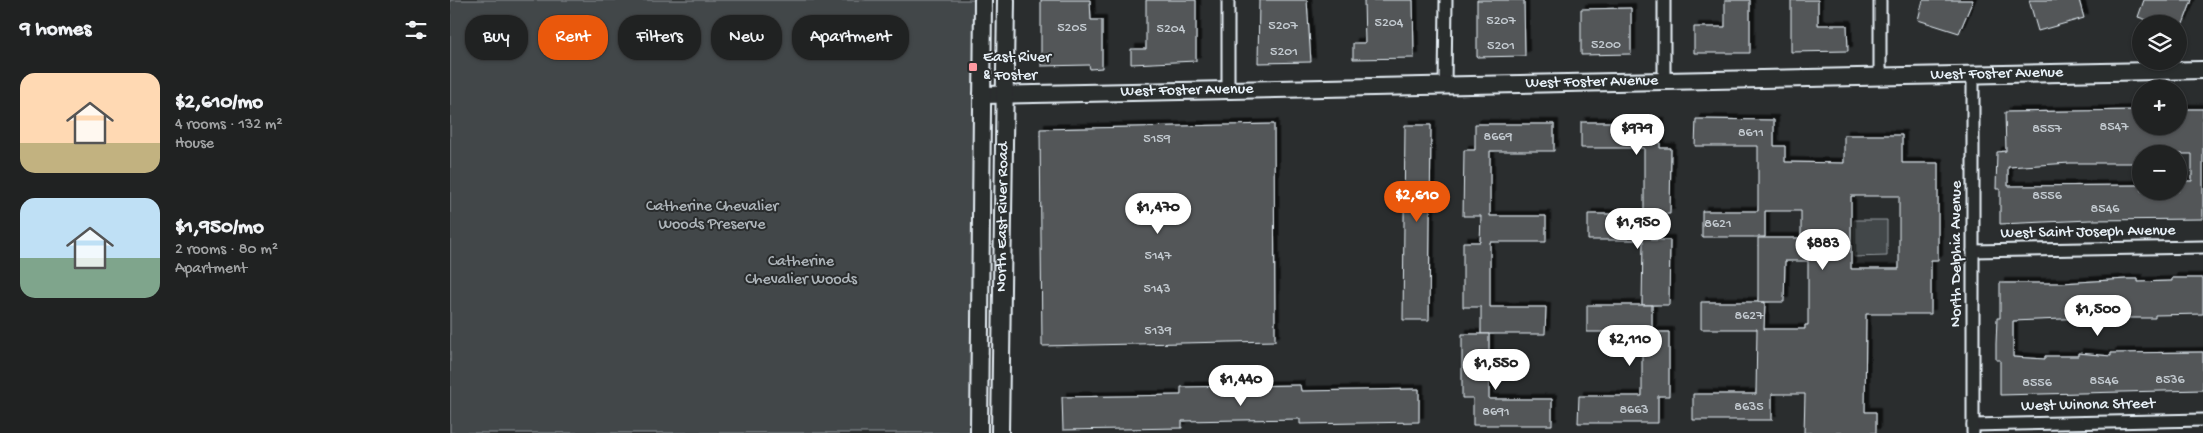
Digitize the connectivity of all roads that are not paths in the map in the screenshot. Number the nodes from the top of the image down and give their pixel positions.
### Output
1 (982, 0) edge
2 (1006, 0) edge
3 (1228, 0) edge
4 (1446, 0) edge
5 (1664, 0) edge
6 (1880, 0) edge
7 (2203, 70) edge
8 (1974, 75) junction
9 (1880, 77) junction
10 (1664, 82) junction
11 (1445, 86) junction
12 (1228, 91) junction
13 (982, 95) junction
14 (1006, 95) junction
15 (2203, 247) edge
16 (1974, 252) junction
17 (2203, 420) edge
18 (1973, 429) edge
19 (980, 433) edge
20 (1000, 433) edge

1 - 13 street, North East River Road
2 - 14 street, North East River Road
3 - 12 street
4 - 11 street
5 - 10 street
6 - 9 street
7 - 8 street, West Foster Avenue
8 - 9 street, West Foster Avenue
8 - 16 street, North Delphia Avenue
9 - 10 street, West Foster Avenue
10 - 11 street, West Foster Avenue
11 - 12 street, West Foster Avenue
12 - 14 street, West Foster Avenue
13 - 14 street, West Foster Avenue
13 - 19 street, North East River Road
14 - 20 street, North East River Road
15 - 16 street, West Saint Joseph Avenue
16 - 18 street, North Delphia Avenue
17 - 18 street, West Winona Street

